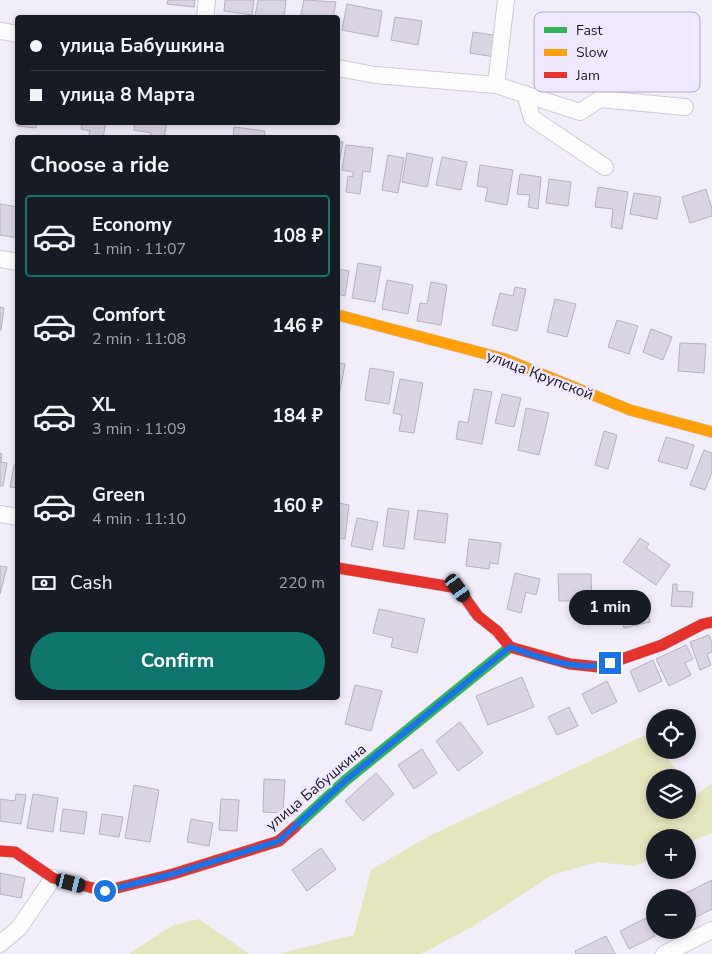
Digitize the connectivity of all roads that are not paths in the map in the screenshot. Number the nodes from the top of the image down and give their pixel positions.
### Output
1 (207, 0) edge
2 (506, 0) edge
3 (205, 15) edge
4 (0, 31) edge
5 (15, 34) edge
6 (340, 68) edge
7 (496, 85) junction
8 (525, 94) junction
9 (685, 107) dead end
10 (605, 167) dead end
11 (0, 259) edge
12 (15, 262) edge
13 (340, 316) edge
14 (712, 432) edge
15 (0, 514) edge
16 (15, 516) edge
17 (340, 568) edge
18 (712, 622) edge
19 (510, 647) junction
20 (0, 851) edge
21 (53, 878) junction
22 (712, 930) edge
23 (0, 944) edge
24 (664, 954) edge

1 - 3 street
2 - 7 street
4 - 5 street
6 - 7 street
7 - 8 street
8 - 9 street
8 - 10 street
11 - 12 street
13 - 14 street, улица Крупской
15 - 16 street
17 - 19 street
18 - 19 street
19 - 21 street, улица Бабушкина
20 - 21 street, улица Бабушкина
21 - 23 street
22 - 24 street

